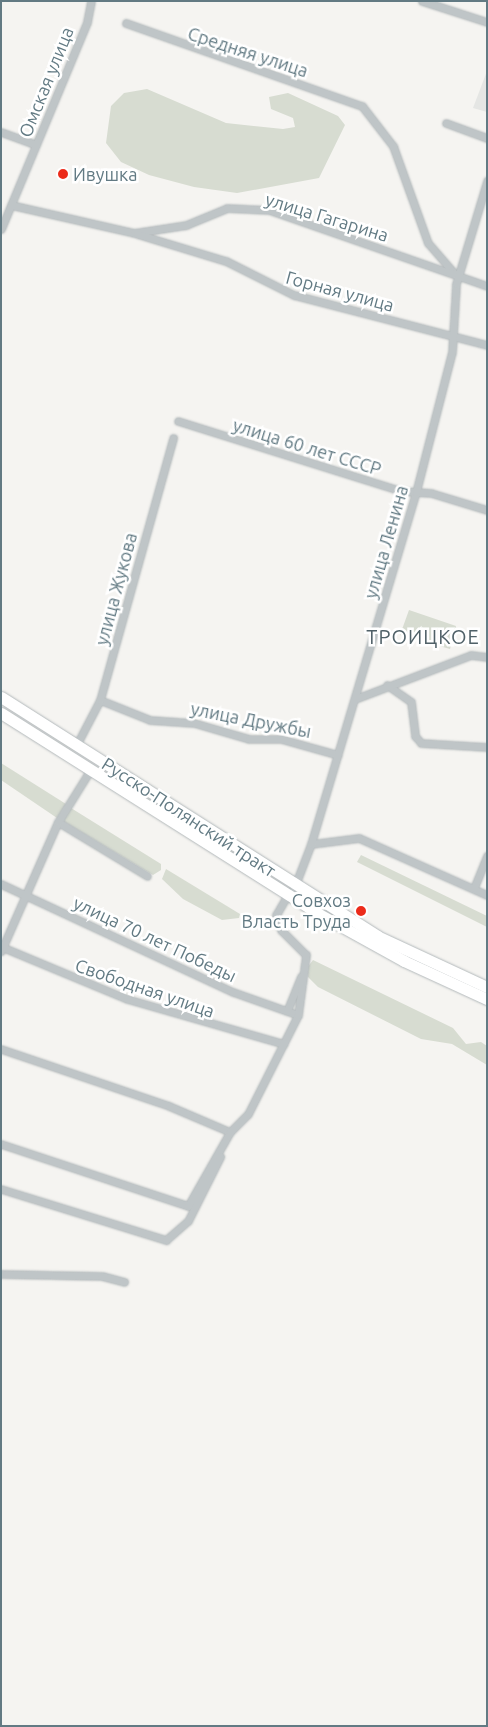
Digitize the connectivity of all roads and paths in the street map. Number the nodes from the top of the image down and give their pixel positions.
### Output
1 (91, 1) edge
2 (422, 1) edge
3 (487, 22) edge
4 (126, 23) dead end
5 (446, 123) dead end
6 (1, 132) edge
7 (487, 138) edge
8 (36, 144) junction
9 (487, 181) edge
10 (11, 205) junction
11 (1, 229) edge
12 (134, 233) junction
13 (458, 276) junction
14 (487, 286) edge
15 (452, 339) junction
16 (470, 341) junction
17 (487, 345) edge
18 (452, 352) junction
19 (178, 421) dead end
20 (173, 438) dead end
21 (416, 492) junction
22 (487, 510) edge
23 (487, 657) edge
24 (388, 685) junction
25 (1, 697) edge
26 (355, 699) junction
27 (100, 700) junction
28 (1, 712) edge
29 (77, 744) junction
30 (487, 747) edge
31 (338, 755) junction
32 (91, 769) junction
33 (58, 822) junction
34 (312, 844) junction
35 (487, 855) edge
36 (147, 876) dead end
37 (1, 884) edge
38 (474, 888) junction
39 (292, 892) junction
40 (25, 895) junction
41 (487, 895) edge
42 (2, 949) edge
43 (301, 977) junction
44 (487, 987) edge
45 (487, 999) edge
46 (286, 1011) junction
47 (298, 1015) junction
48 (284, 1044) junction
49 (1, 1049) edge
50 (230, 1132) junction
51 (1, 1144) edge
52 (224, 1145) junction
53 (1, 1189) edge
54 (1, 1274) edge
55 (124, 1282) dead end

1 - 8 street, Омская улица
2 - 3 street
4 - 13 street, Средняя улица
5 - 7 street
6 - 8 street
8 - 10 street, Омская улица
9 - 13 street, улица Ленина
10 - 11 street, Омская улица
10 - 12 street, улица Гагарина
12 - 13 street, улица Гагарина
12 - 15 street, Горная улица
13 - 14 street, улица Гагарина
13 - 15 street, улица Ленина
15 - 16 street, Горная улица
15 - 18 street, улица Ленина
16 - 17 street, Горная улица
16 - 18 street
18 - 21 street, улица Ленина
19 - 21 street, улица 60 лет СССР
20 - 27 street, улица Жукова
21 - 22 street, улица 60 лет СССР
21 - 26 street, улица Ленина
23 - 24 street
24 - 26 street
24 - 30 street
25 - 29 main road, Русско-Полянский тракт
26 - 31 street, улица Ленина
27 - 29 street, улица Жукова
27 - 31 street, улица Дружбы
28 - 32 main road, Русско-Полянский тракт
29 - 39 main road, Русско-Полянский тракт
31 - 34 street, улица Ленина
32 - 33 street
32 - 39 main road, Русско-Полянский тракт
33 - 36 street
33 - 40 street
34 - 38 street
34 - 39 street, улица Ленина
35 - 38 street
37 - 40 street, улица 70 лет Победы
38 - 41 street
39 - 43 street, улица Ленина
39 - 44 main road, Русско-Полянский тракт
39 - 45 main road, Русско-Полянский тракт
40 - 42 street
40 - 46 street, улица 70 лет Победы
42 - 48 street, Свободная улица
43 - 46 street
43 - 47 street
46 - 47 street, улица 70 лет Победы
47 - 48 street
48 - 50 street
49 - 50 street
50 - 52 street
51 - 52 street
52 - 53 street
54 - 55 street

